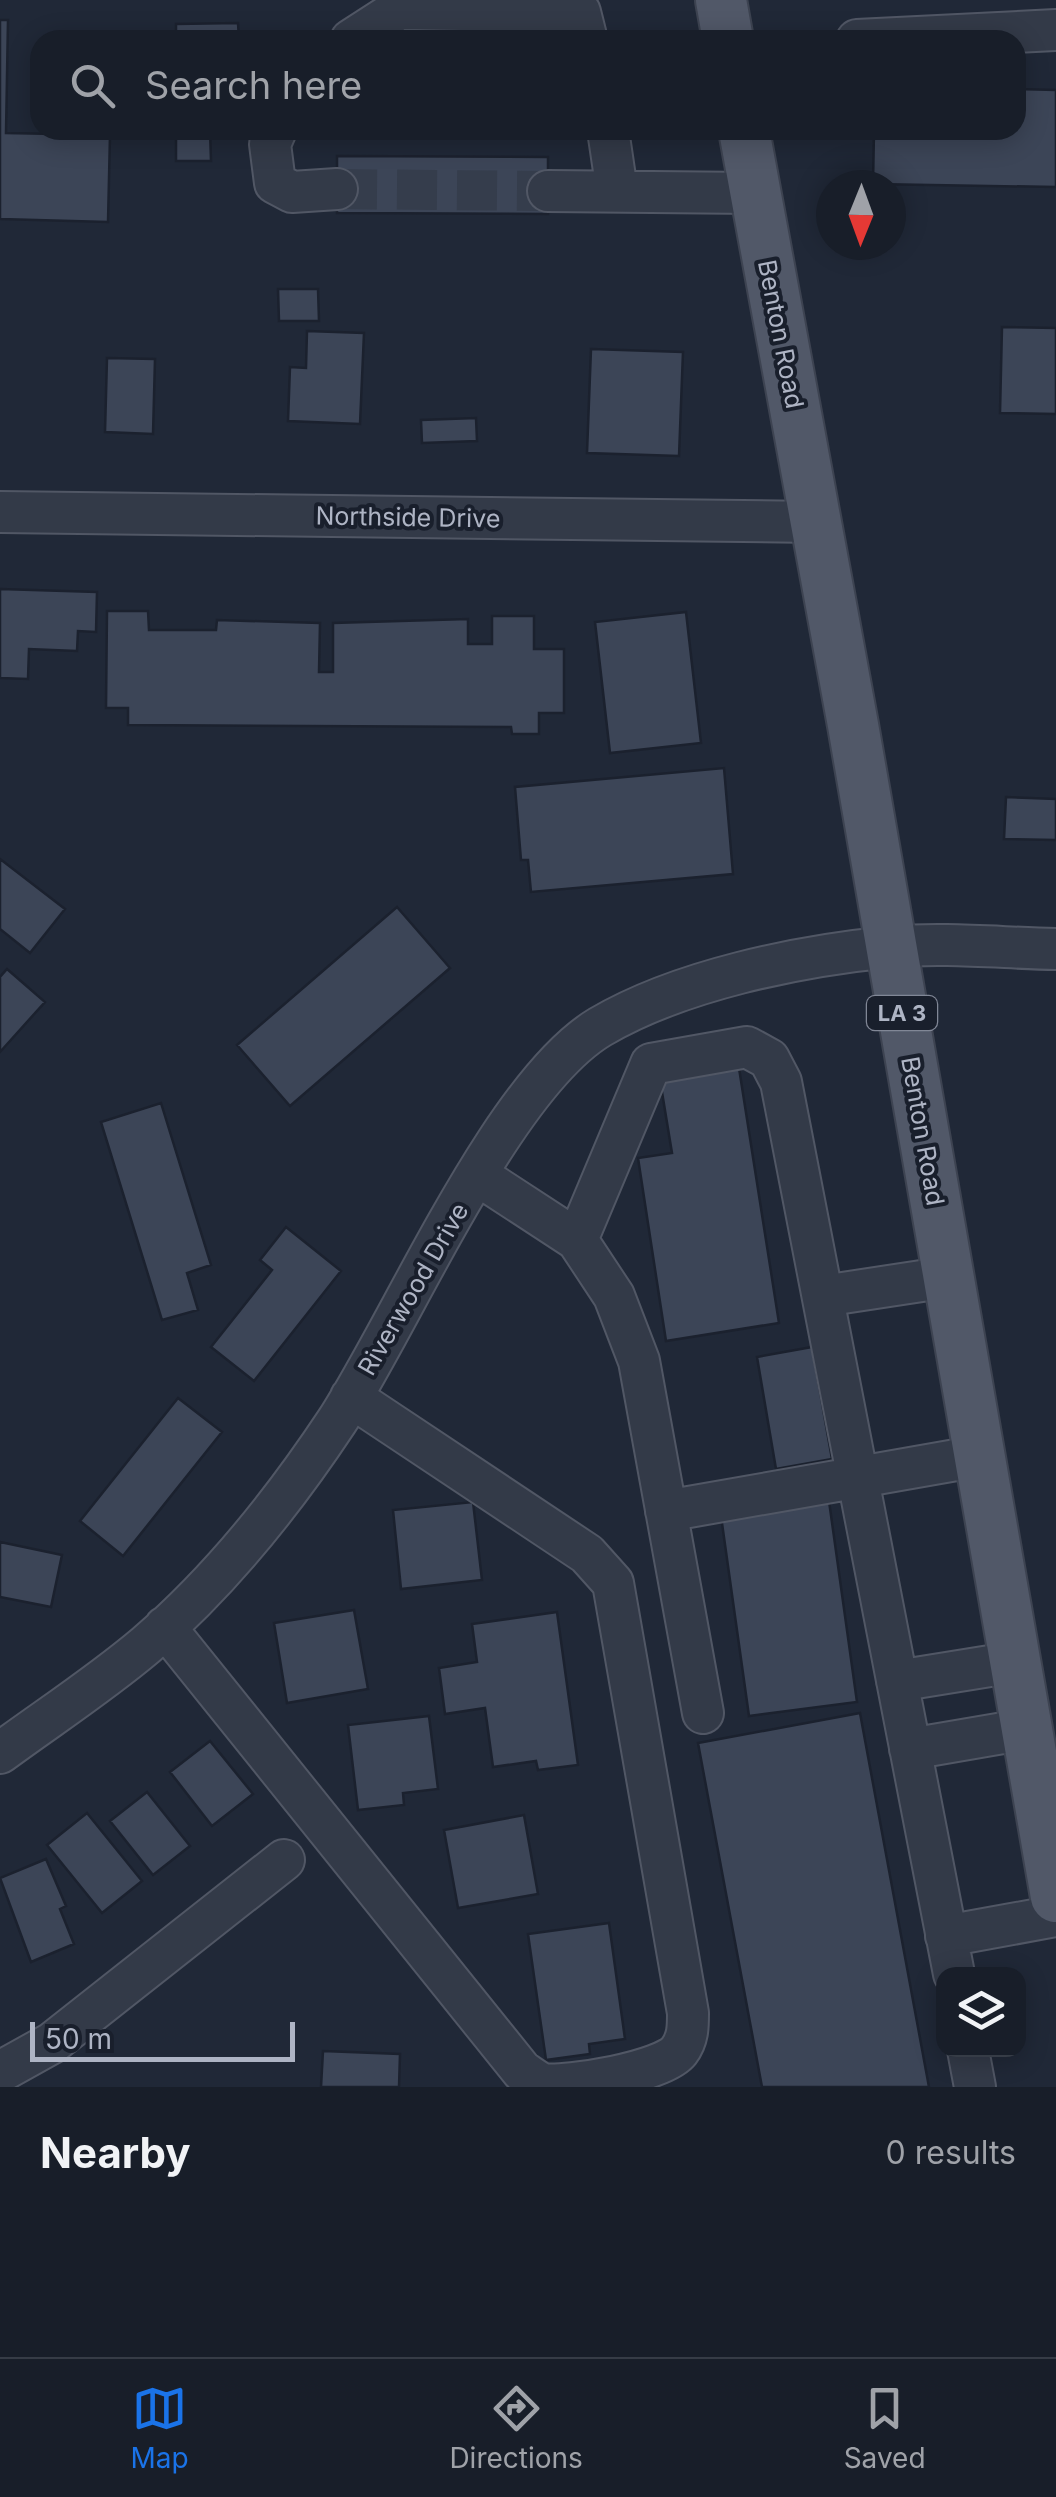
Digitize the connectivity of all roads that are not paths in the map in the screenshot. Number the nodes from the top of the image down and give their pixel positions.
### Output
1 (721, 0) edge
2 (399, 5) edge
3 (365, 30) edge
4 (584, 30) edge
5 (726, 30) edge
6 (1056, 30) edge
7 (1026, 32) edge
8 (272, 140) edge
9 (609, 140) edge
10 (746, 140) edge
11 (337, 189) tunnel mouth
12 (548, 191) tunnel mouth
13 (617, 191) junction
14 (755, 193) junction
15 (0, 512) edge
16 (816, 522) junction
17 (891, 946) junction
18 (1056, 949) edge
19 (625, 1014) junction
20 (651, 1064) junction
21 (479, 1176) junction
22 (578, 1240) junction
23 (948, 1277) junction
24 (822, 1296) junction
25 (352, 1396) junction
26 (979, 1456) junction
27 (858, 1478) junction
28 (666, 1512) junction
29 (164, 1627) junction
30 (1015, 1662) junction
31 (897, 1682) junction
32 (703, 1713) dead end
33 (1027, 1729) junction
34 (910, 1749) junction
35 (0, 1752) edge
36 (1056, 1769) edge
37 (284, 1860) dead end
38 (1056, 1897) edge
39 (1056, 1916) edge
40 (950, 1955) edge
41 (969, 2057) edge
42 (0, 2072) edge
43 (975, 2087) edge

1 - 5 main road
2 - 3 street
2 - 4 street
6 - 7 street
8 - 11 street
9 - 13 street
10 - 14 main road, Benton Road / LA 3
12 - 13 street
13 - 14 street
14 - 16 main road, Benton Road / LA 3
15 - 16 street, Northside Drive
16 - 17 main road, Benton Road / LA 3
17 - 18 street, Riverwood Drive
17 - 19 street, Riverwood Drive
17 - 23 main road, Benton Road / LA 3
19 - 20 street
19 - 21 street, Riverwood Drive
20 - 22 street
20 - 24 street
21 - 22 street
21 - 25 street, Riverwood Drive
22 - 28 street
23 - 24 street
23 - 26 main road, Benton Road / LA 3
24 - 27 street
25 - 29 street, Riverwood Drive
25 - 29 street
26 - 27 street
26 - 30 main road, Benton Road / LA 3
27 - 28 street
27 - 31 street
28 - 32 street
29 - 35 street, Riverwood Drive
30 - 31 street
30 - 33 main road, Benton Road / LA 3
31 - 34 street
33 - 34 street
33 - 36 main road
33 - 38 main road, Benton Road / LA 3
34 - 40 street
37 - 42 street
39 - 40 street
41 - 43 street

